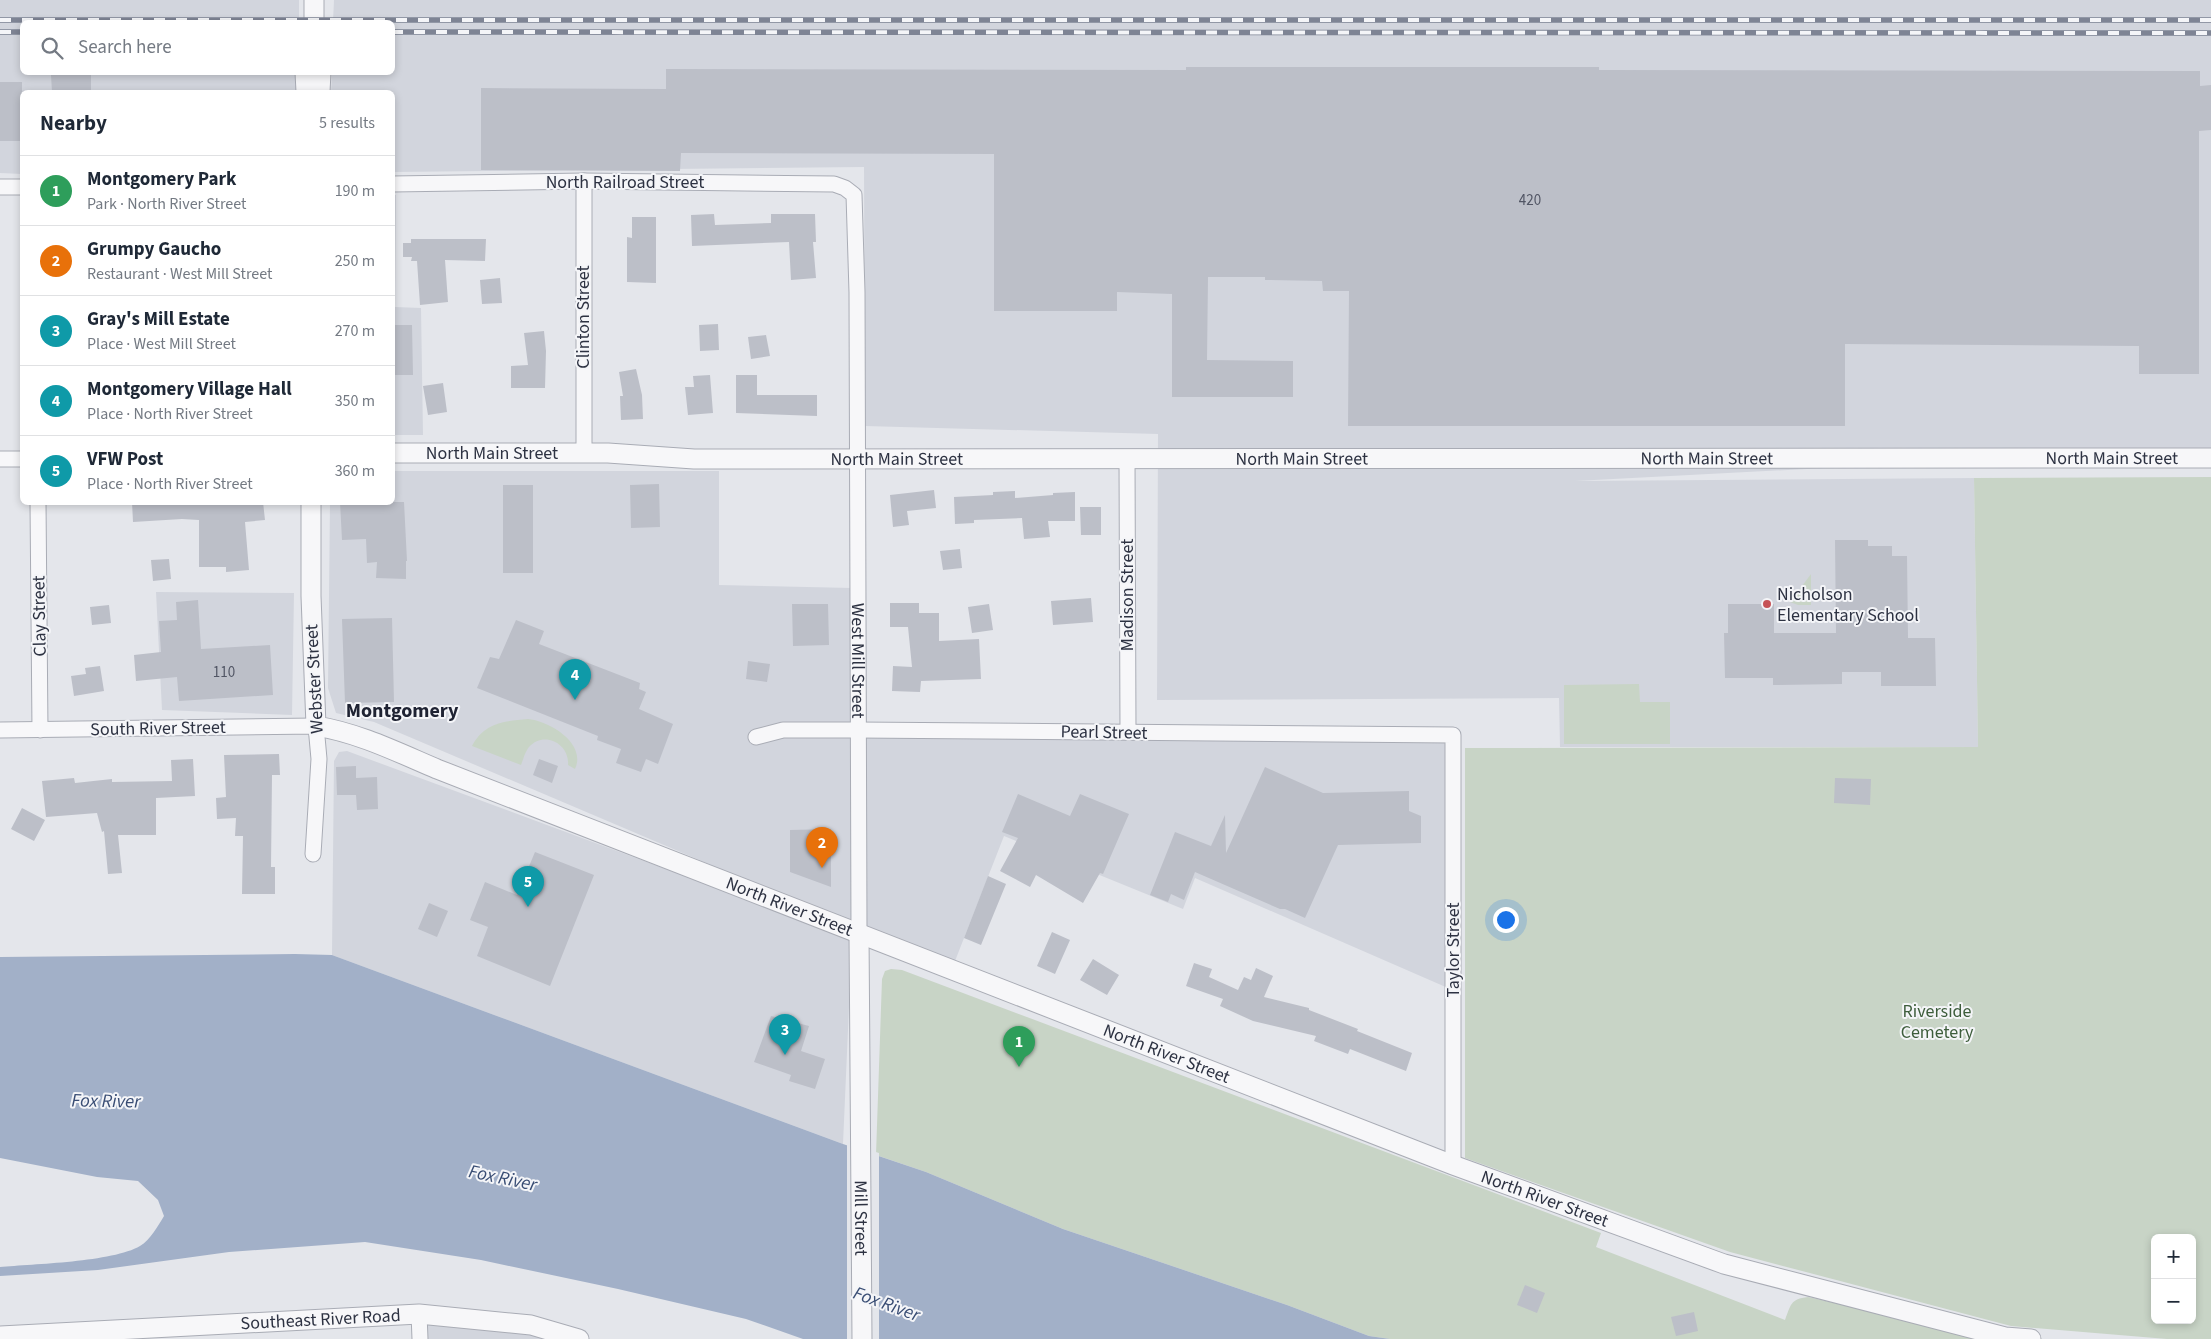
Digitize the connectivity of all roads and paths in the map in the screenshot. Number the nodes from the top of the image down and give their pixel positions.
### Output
1 (314, 0) edge
2 (314, 20) edge
3 (305, 75) edge
4 (321, 75) edge
5 (306, 90) edge
6 (320, 90) edge
7 (584, 181) junction
8 (395, 184) edge
9 (0, 187) edge
10 (20, 187) edge
11 (854, 195) joint
12 (395, 453) edge
13 (584, 454) junction
14 (1127, 458) junction
15 (2211, 458) edge
16 (0, 459) edge
17 (20, 459) edge
18 (856, 459) junction
19 (38, 505) edge
20 (311, 505) edge
21 (316, 726) junction
22 (0, 730) edge
23 (40, 730) junction
24 (857, 730) junction
25 (1128, 732) junction
26 (1453, 735) joint
27 (756, 737) dead end
28 (313, 854) dead end
29 (859, 933) junction
30 (862, 1128) joint
31 (1453, 1164) junction
32 (419, 1314) junction
33 (0, 1336) edge
34 (420, 1339) edge
35 (579, 1339) edge
36 (862, 1339) edge
37 (2031, 1339) edge

1 - 2 street
3 - 5 street
4 - 6 street
7 - 8 street, North Railroad Street
7 - 11 street, North Railroad Street
7 - 13 street, Clinton Street
9 - 10 street
11 - 18 street, West Mill Street
12 - 13 street, North Main Street
13 - 18 street, North Main Street
14 - 15 street, North Main Street
14 - 18 street, North Main Street
14 - 25 street, Madison Street
16 - 17 street
18 - 24 street, West Mill Street
19 - 23 street, Clay Street
20 - 21 street, Webster Street
21 - 23 street, South River Street
21 - 28 street, Webster Street
21 - 29 street, North River Street
22 - 23 street, South River Street
24 - 25 street, Pearl Street
24 - 27 street, Pearl Street
24 - 29 street, West Mill Street
25 - 26 street, Pearl Street
26 - 31 street, Taylor Street
29 - 30 street, West Mill Street
29 - 31 street, North River Street
30 - 36 street, Mill Street
31 - 37 street, North River Street
32 - 33 street, Southeast River Road
32 - 34 street
32 - 35 street, Southeast River Road

